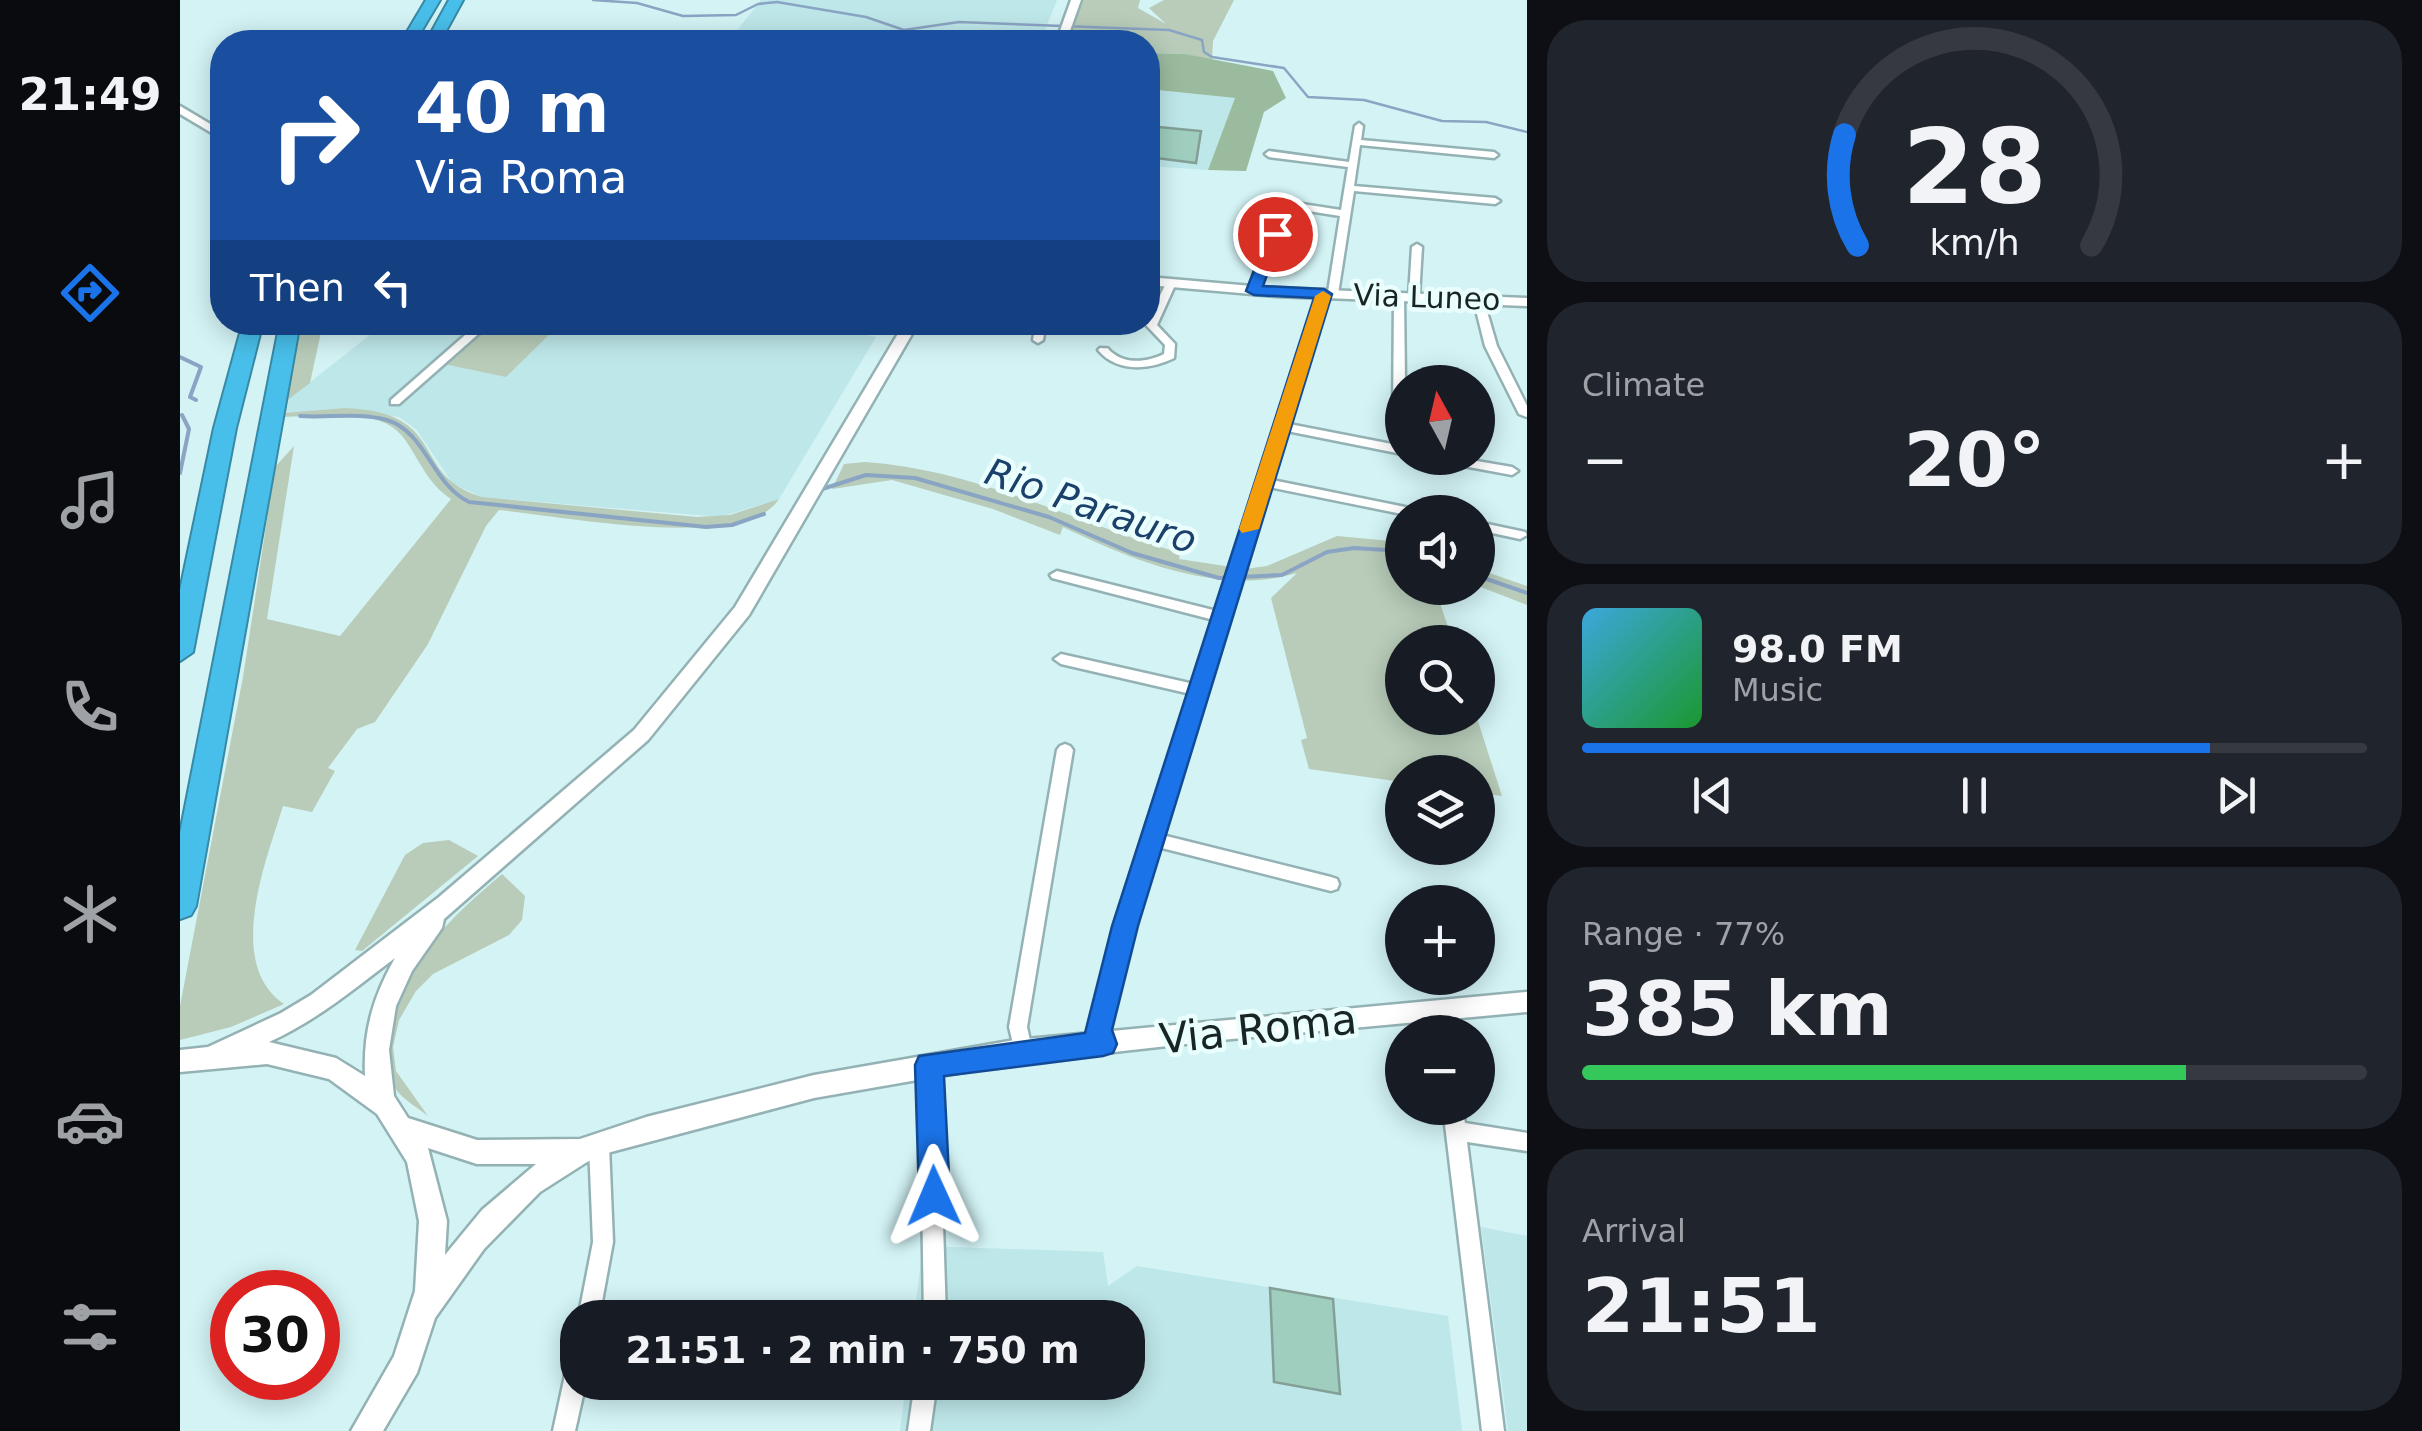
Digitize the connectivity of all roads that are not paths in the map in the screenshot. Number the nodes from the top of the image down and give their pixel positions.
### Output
1 (433, 0) edge
2 (456, 0) edge
3 (1076, 0) edge
4 (415, 30) edge
5 (440, 30) edge
6 (1066, 30) edge
7 (180, 109) edge
8 (1359, 126) dead end
9 (210, 128) edge
10 (1357, 142) junction
11 (1269, 154) dead end
12 (1494, 155) dead end
13 (1354, 165) junction
14 (1350, 188) junction
15 (1264, 200) dead end
16 (1495, 201) dead end
17 (1346, 214) junction
18 (1275, 234) dead end
19 (1417, 247) dead end
20 (1160, 283) edge
21 (1171, 284) junction
22 (1254, 291) junction
23 (1328, 294) junction
24 (1406, 296) junction
25 (1478, 298) junction
26 (1527, 302) edge
27 (1160, 307) edge
28 (1160, 334) edge
29 (249, 335) edge
30 (287, 335) edge
31 (472, 335) edge
32 (901, 335) edge
33 (1039, 335) edge
34 (1038, 340) dead end
35 (1104, 350) dead end
36 (1402, 365) edge
37 (396, 402) dead end
38 (1525, 414) edge
39 (1282, 426) junction
40 (1385, 447) edge
41 (1495, 468) edge
42 (1512, 471) dead end
43 (1263, 482) junction
44 (1385, 507) edge
45 (1495, 530) edge
46 (1520, 535) dead end
47 (1057, 576) dead end
48 (1222, 617) junction
49 (180, 652) edge
50 (1061, 659) dead end
51 (1200, 691) junction
52 (1065, 750) dead end
53 (1154, 840) junction
54 (1331, 884) dead end
55 (448, 904) junction
56 (180, 906) edge
57 (1527, 1002) edge
58 (1472, 1015) edge
59 (1385, 1026) edge
60 (1103, 1044) junction
61 (218, 1054) junction
62 (1024, 1054) junction
63 (180, 1060) edge
64 (929, 1065) junction
65 (382, 1102) junction
66 (1456, 1125) edge
67 (406, 1129) junction
68 (1456, 1130) junction
69 (1527, 1142) edge
70 (590, 1148) junction
71 (592, 1300) edge
72 (935, 1300) edge
73 (426, 1306) junction
74 (571, 1400) edge
75 (923, 1400) edge
76 (366, 1431) edge
77 (564, 1431) edge
78 (919, 1431) edge
79 (1493, 1431) edge

1 - 4 highway
2 - 5 highway
3 - 6 main road
7 - 9 main road
8 - 10 street
10 - 12 street
10 - 13 street
11 - 13 street
13 - 14 street
14 - 16 street
14 - 17 street
15 - 17 street
17 - 23 street
18 - 22 street
19 - 24 street
20 - 21 main road, Via Luneo
21 - 22 main road, Via Luneo
21 - 27 street
22 - 23 main road, Via Luneo
23 - 24 main road, Via Luneo
23 - 39 street
24 - 25 main road, Via Luneo
24 - 36 street
25 - 26 main road, Via Luneo
25 - 38 street
28 - 35 street
29 - 49 highway
30 - 56 highway
31 - 37 street
32 - 55 main road
33 - 34 street
39 - 40 street
39 - 43 street
41 - 42 street
43 - 44 street
43 - 48 street
45 - 46 street
47 - 48 street
48 - 51 street
50 - 51 street
51 - 53 street
52 - 62 street
53 - 54 street
53 - 60 street
55 - 61 main road
55 - 65 main road
57 - 58 main road, Via Roma
59 - 60 main road, Via Roma
60 - 62 main road, Via Roma
61 - 63 main road
61 - 65 main road
62 - 64 main road, Via Roma
64 - 70 main road, Via Roma
64 - 72 street
65 - 67 main road
66 - 68 street
67 - 70 main road
67 - 73 main road
68 - 69 street
68 - 79 street
70 - 71 street
70 - 73 main road
73 - 76 main road
74 - 77 street
75 - 78 street

